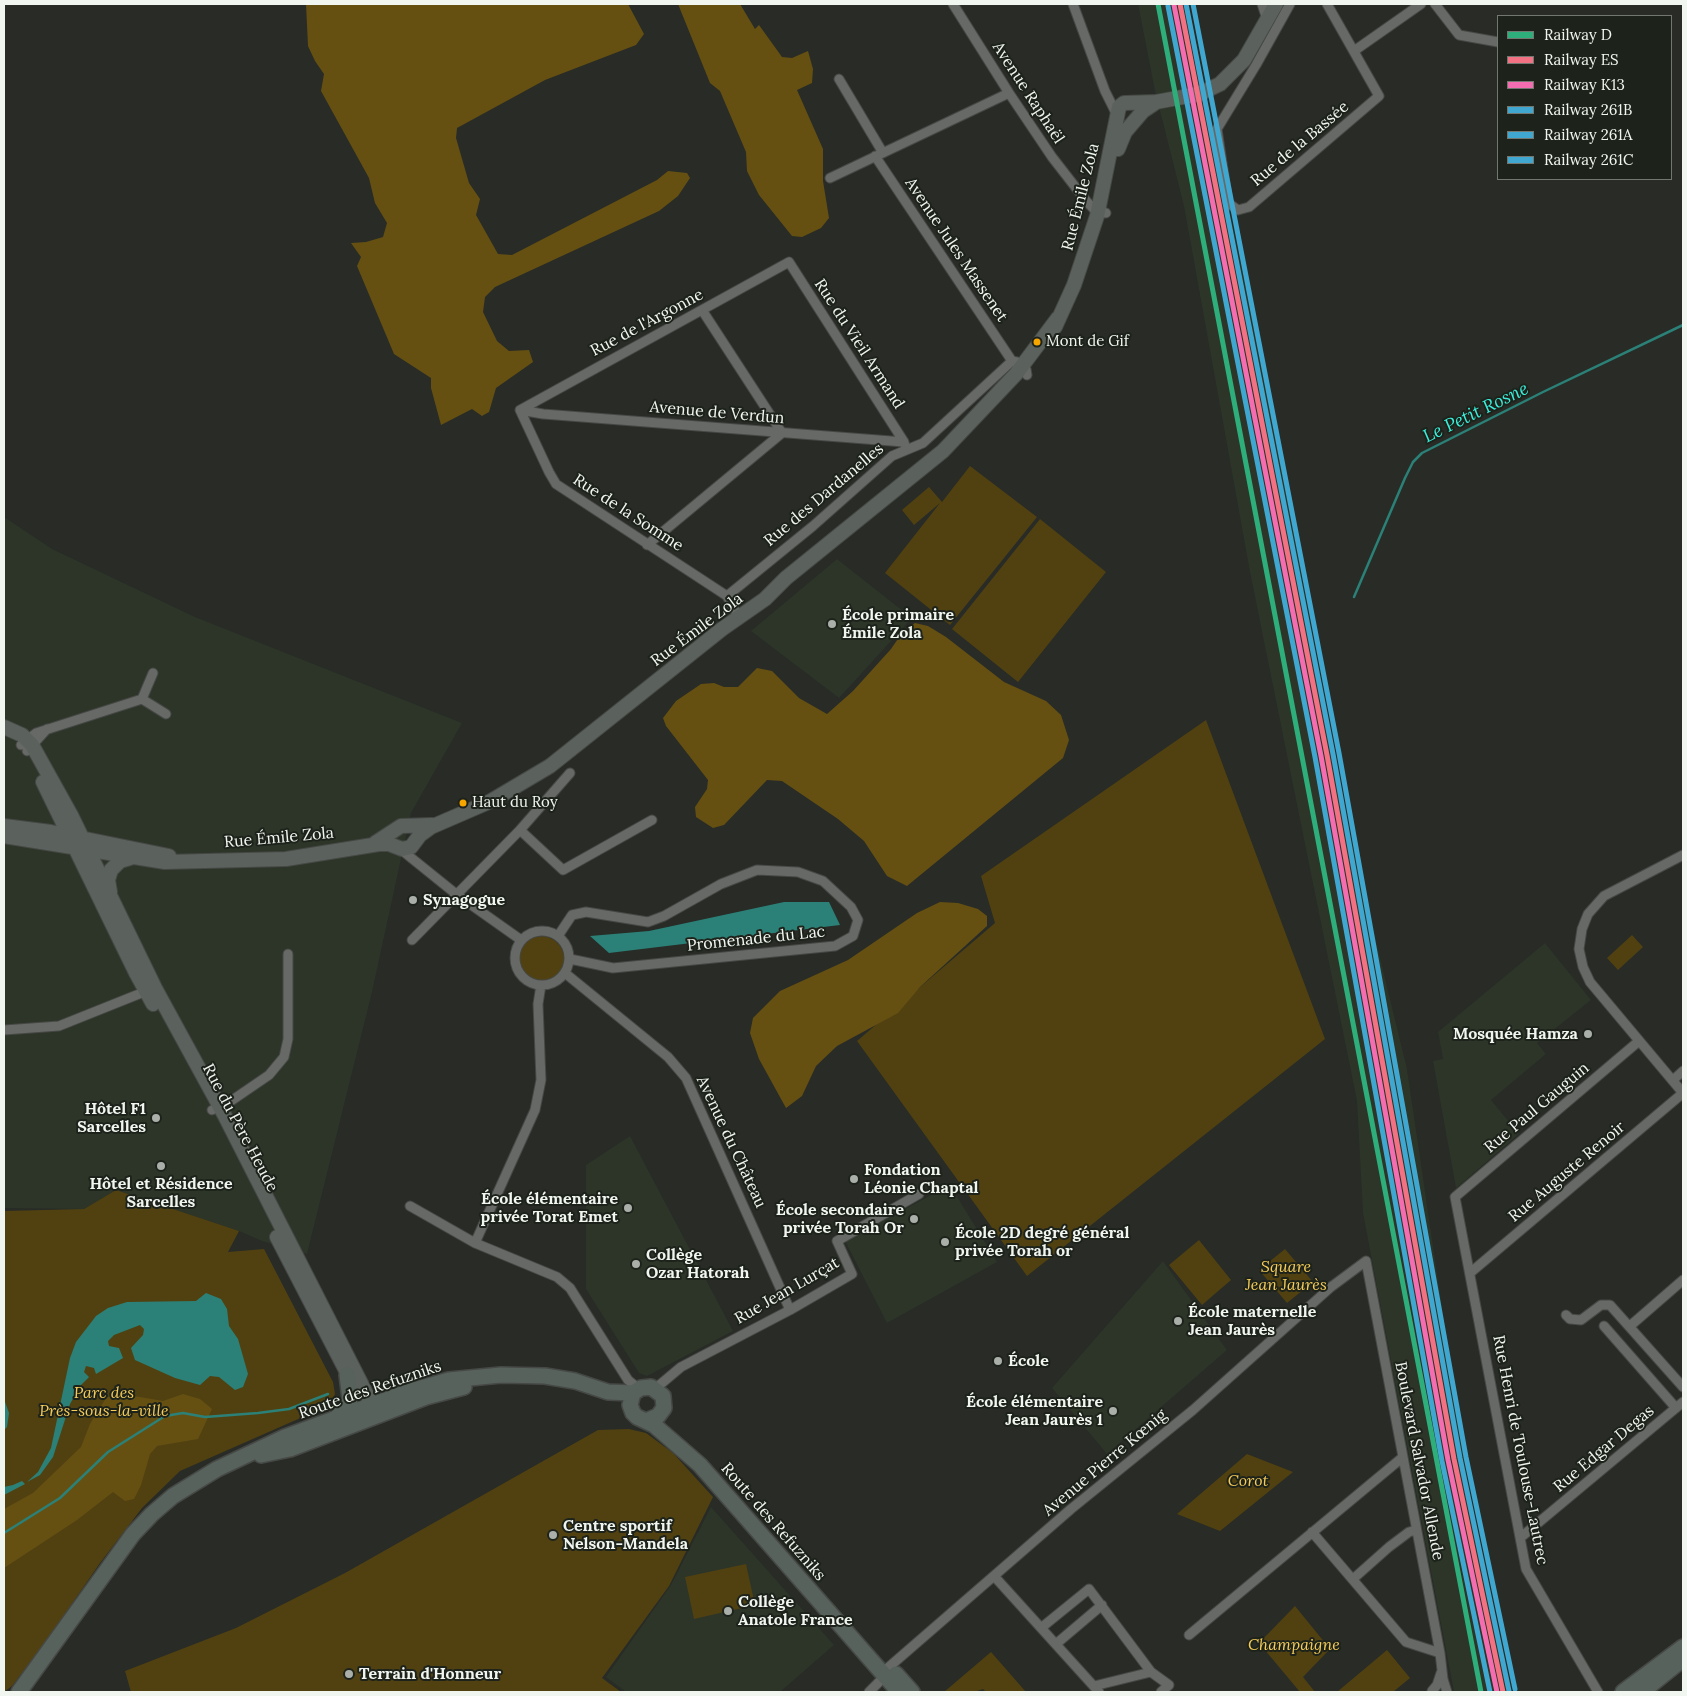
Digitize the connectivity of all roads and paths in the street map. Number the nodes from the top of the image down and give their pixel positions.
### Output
1 (953, 4) edge
2 (1073, 4) edge
3 (1262, 4) edge
4 (1276, 4) edge
5 (1290, 4) edge
6 (1327, 4) edge
7 (1421, 4) edge
8 (1435, 4) edge
9 (1267, 19) junction
10 (1497, 42) edge
11 (1354, 51) junction
12 (839, 79) dead end
13 (1008, 94) junction
14 (1161, 101) junction
15 (1122, 109) junction
16 (1135, 121) junction
17 (879, 154) junction
18 (830, 178) dead end
19 (1102, 212) junction
20 (789, 262) joint
21 (702, 310) junction
22 (1021, 368) junction
23 (520, 410) junction
24 (782, 433) junction
25 (905, 445) junction
26 (647, 545) junction
27 (727, 596) junction
28 (739, 618) junction
29 (153, 673) dead end
30 (142, 699) junction
31 (166, 714) dead end
32 (4, 727) edge
33 (4, 734) edge
34 (27, 745) junction
35 (570, 773) dead end
36 (53, 803) junction
37 (652, 820) dead end
38 (4, 826) edge
39 (37, 830) junction
40 (395, 830) junction
41 (520, 830) junction
42 (4, 836) edge
43 (413, 837) junction
44 (82, 844) junction
45 (372, 844) junction
46 (398, 847) junction
47 (1683, 855) edge
48 (131, 858) junction
49 (190, 861) junction
50 (416, 862) junction
51 (456, 894) junction
52 (110, 897) junction
53 (558, 936) junction
54 (412, 940) dead end
55 (521, 940) junction
56 (288, 954) dead end
57 (570, 960) junction
58 (565, 973) junction
59 (542, 985) junction
60 (151, 990) junction
61 (4, 1030) edge
62 (1639, 1041) junction
63 (1683, 1071) edge
64 (1673, 1080) junction
65 (1682, 1097) edge
66 (216, 1109) junction
67 (918, 1194) dead end
68 (1455, 1197) joint
69 (410, 1206) dead end
70 (475, 1243) junction
71 (1366, 1261) joint
72 (1470, 1273) junction
73 (1683, 1280) edge
74 (790, 1310) junction
75 (1566, 1315) dead end
76 (1604, 1326) dead end
77 (1630, 1326) junction
78 (346, 1375) junction
79 (1683, 1387) edge
80 (656, 1388) junction
81 (634, 1397) junction
82 (1683, 1402) edge
83 (373, 1408) junction
84 (1676, 1408) junction
85 (663, 1412) junction
86 (336, 1418) junction
87 (646, 1421) junction
88 (1403, 1457) junction
89 (240, 1459) junction
90 (1416, 1530) junction
91 (1312, 1532) junction
92 (1520, 1538) junction
93 (994, 1576) junction
94 (1353, 1579) junction
95 (1102, 1605) junction
96 (1041, 1628) junction
97 (1190, 1635) dead end
98 (1056, 1644) junction
99 (1683, 1648) edge
100 (1440, 1653) junction
101 (1683, 1659) edge
102 (1442, 1668) junction
103 (887, 1672) junction
104 (1151, 1672) junction
105 (1096, 1689) edge
106 (1431, 1691) edge
107 (19, 1692) edge
108 (869, 1692) edge
109 (899, 1692) edge
110 (912, 1692) edge
111 (1161, 1692) edge
112 (1447, 1692) edge
113 (1598, 1692) edge
114 (1623, 1692) edge
115 (1642, 1692) edge

1 - 13 street, Avenue Raphaël
2 - 15 street
3 - 9 street
4 - 9 main road
5 - 11 street, Rue de la Bassée
6 - 11 street
7 - 11 street
8 - 10 street
9 - 14 main road
12 - 17 street, Avenue Jules Massenet
13 - 17 street
13 - 19 street, Avenue Raphaël
14 - 15 main road
14 - 16 main road, Rue Émile Zola
15 - 16 main road
15 - 16 main road
15 - 19 main road, Rue Émile Zola
16 - 19 main road, Rue Émile Zola
17 - 18 street
17 - 22 street, Avenue Jules Massenet
19 - 22 main road, Rue Émile Zola
20 - 21 street, Rue de l'Argonne
20 - 25 street, Rue du Vieil Armand
21 - 23 street, Rue de l'Argonne
21 - 24 street
22 - 25 street, Rue des Dardanelles
22 - 28 main road, Rue Émile Zola
23 - 24 street, Avenue de Verdun
23 - 26 street, Rue de la Somme
24 - 25 street, Avenue de Verdun
24 - 26 street
25 - 27 street, Rue des Dardanelles
26 - 27 street, Rue de la Somme
27 - 28 street
28 - 43 main road, Rue Émile Zola
29 - 30 street
30 - 31 street
30 - 34 street
32 - 34 main road
33 - 34 main road
34 - 36 main road
34 - 44 main road
35 - 41 street
36 - 39 main road
36 - 44 main road
37 - 41 street
38 - 39 main road
39 - 44 main road
40 - 43 main road
40 - 45 main road, Rue Émile Zola
40 - 46 main road
41 - 51 street
42 - 44 main road
43 - 46 main road
43 - 50 street
44 - 48 main road, Rue Émile Zola
44 - 49 main road, Rue Émile Zola
44 - 52 main road, Rue du Père Heude
44 - 60 main road, Rue du Père Heude
45 - 46 main road, Rue Émile Zola
45 - 49 main road, Rue Émile Zola
46 - 50 street
47 - 62 street
48 - 49 main road, Rue Émile Zola
48 - 52 main road
50 - 51 street
51 - 54 street
51 - 55 street
52 - 60 main road, Rue du Père Heude
53 - 55 street
53 - 57 street
53 - 57 street, Promenade du Lac
55 - 59 street
56 - 66 street
57 - 58 street
58 - 59 street
58 - 74 street, Avenue du Château
59 - 70 street
60 - 61 street
60 - 66 main road, Rue du Père Heude
62 - 64 street
62 - 68 street, Rue Paul Gauguin
63 - 64 street
64 - 65 street
65 - 72 street, Rue Auguste Renoir
66 - 78 main road, Rue du Père Heude
66 - 83 main road, Rue du Père Heude
67 - 74 street, Rue Jean Lurçat
68 - 72 street, Rue Henri de Toulouse-Lautrec
69 - 70 street
70 - 81 street
71 - 88 street, Boulevard Salvador Allende
71 - 93 street, Avenue Pierre Kœnig
72 - 92 street, Rue Henri de Toulouse-Lautrec
73 - 77 street
74 - 80 street, Rue Jean Lurçat
75 - 77 street
76 - 84 street
77 - 79 street
78 - 83 main road, Rue du Père Heude
78 - 86 main road
80 - 81 main road
80 - 85 main road
81 - 83 main road, Route des Refuzniks
81 - 87 main road
82 - 84 street, Rue Edgar Degas
83 - 86 main road, Route des Refuzniks
83 - 89 main road, Route des Refuzniks
84 - 92 street, Rue Edgar Degas
85 - 87 main road
85 - 103 main road, Route des Refuzniks
86 - 89 main road, Route des Refuzniks
87 - 103 main road, Route des Refuzniks
88 - 90 street, Boulevard Salvador Allende
88 - 91 street
89 - 107 main road, Route des Refuzniks
90 - 94 street
90 - 100 street, Boulevard Salvador Allende
91 - 94 street
91 - 97 street
92 - 113 street, Rue Henri de Toulouse-Lautrec
93 - 96 street
93 - 103 street, Avenue Pierre Kœnig
94 - 100 street
95 - 96 street
95 - 98 street
95 - 104 street
96 - 98 street
98 - 105 street
99 - 114 main road
100 - 102 street, Boulevard Salvador Allende
101 - 115 main road
102 - 106 street
102 - 112 street, Boulevard Salvador Allende
103 - 108 street, Avenue Pierre Kœnig
103 - 109 main road
103 - 110 main road
104 - 105 street
104 - 111 street
106 - 112 street

